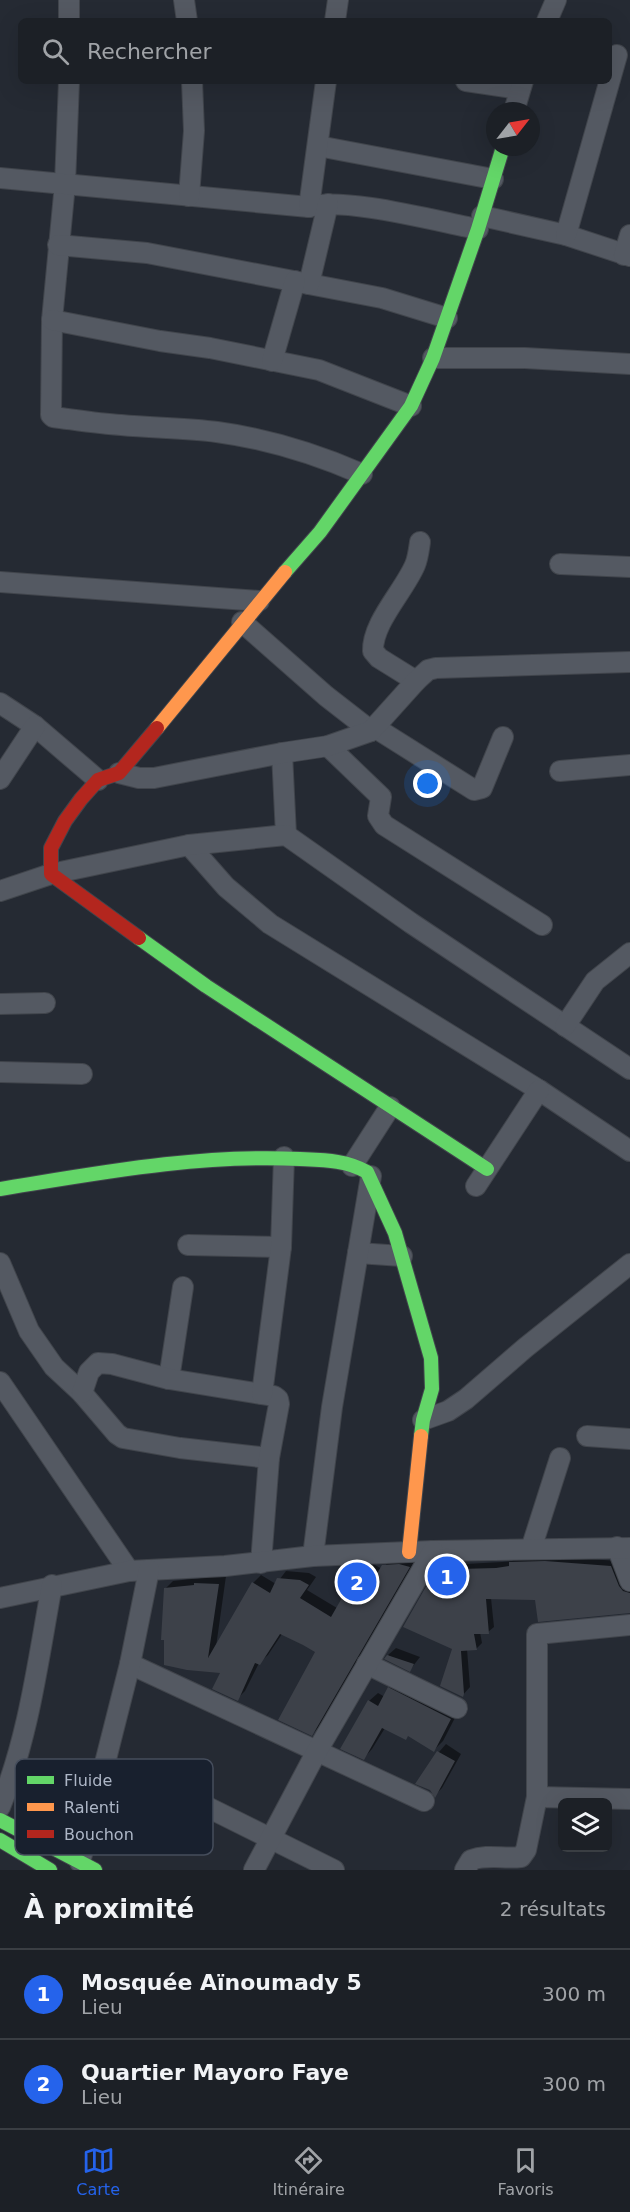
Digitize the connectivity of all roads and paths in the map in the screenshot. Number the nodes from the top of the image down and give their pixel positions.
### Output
1 (69, 0) edge
2 (184, 0) edge
3 (338, 0) edge
4 (556, 0) edge
5 (69, 18) edge
6 (187, 18) edge
7 (335, 18) edge
8 (548, 18) edge
9 (617, 55) dead end
10 (612, 73) edge
11 (69, 84) edge
12 (192, 84) edge
13 (326, 84) edge
14 (609, 84) edge
15 (521, 85) edge
16 (516, 102) edge
17 (318, 146) junction
18 (500, 156) edge
19 (0, 178) edge
20 (493, 179) junction
21 (65, 184) junction
22 (189, 195) junction
23 (318, 206) junction
24 (480, 223) junction
25 (566, 235) junction
26 (630, 235) edge
27 (58, 245) junction
28 (627, 255) edge
29 (302, 283) junction
30 (447, 318) junction
31 (52, 320) junction
32 (433, 358) junction
33 (272, 361) junction
34 (630, 364) edge
35 (411, 406) junction
36 (362, 474) junction
37 (420, 542) dead end
38 (560, 564) dead end
39 (630, 567) edge
40 (0, 582) edge
41 (259, 601) junction
42 (242, 622) junction
43 (630, 662) edge
44 (416, 681) junction
45 (0, 703) edge
46 (35, 726) junction
47 (373, 729) junction
48 (503, 736) dead end
49 (328, 746) junction
50 (282, 753) junction
51 (630, 765) edge
52 (560, 771) dead end
53 (119, 773) junction
54 (0, 779) edge
55 (98, 780) junction
56 (286, 835) junction
57 (189, 845) junction
58 (51, 874) junction
59 (0, 891) edge
60 (542, 925) dead end
61 (630, 953) edge
62 (45, 1003) dead end
63 (0, 1005) edge
64 (565, 1026) junction
65 (630, 1069) edge
66 (0, 1072) edge
67 (82, 1074) dead end
68 (539, 1090) junction
69 (390, 1107) junction
70 (630, 1151) edge
71 (284, 1157) junction
72 (352, 1166) junction
73 (487, 1169) junction
74 (371, 1176) junction
75 (476, 1186) dead end
76 (0, 1189) edge
77 (188, 1245) dead end
78 (281, 1247) junction
79 (358, 1253) junction
80 (402, 1256) junction
81 (0, 1263) edge
82 (630, 1264) edge
83 (183, 1287) dead end
84 (169, 1379) junction
85 (0, 1382) edge
86 (82, 1393) junction
87 (262, 1394) junction
88 (423, 1420) junction
89 (587, 1436) dead end
90 (630, 1439) edge
91 (270, 1458) junction
92 (560, 1458) dead end
93 (623, 1548) edge
94 (531, 1549) junction
95 (433, 1551) junction
96 (409, 1552) junction
97 (313, 1556) junction
98 (261, 1563) junction
99 (149, 1569) junction
100 (129, 1570) junction
101 (630, 1581) edge
102 (52, 1585) junction
103 (0, 1598) edge
104 (630, 1625) edge
105 (130, 1664) junction
106 (367, 1664) junction
107 (457, 1708) dead end
108 (317, 1751) junction
109 (17, 1759) edge
110 (110, 1759) edge
111 (15, 1767) edge
112 (537, 1797) junction
113 (630, 1799) edge
114 (424, 1801) dead end
115 (0, 1807) edge
116 (213, 1810) edge
117 (0, 1820) edge
118 (15, 1828) edge
119 (271, 1839) junction
120 (0, 1840) edge
121 (15, 1849) edge
122 (25, 1855) edge
123 (67, 1855) edge
124 (88, 1866) edge
125 (50, 1870) edge
126 (254, 1870) edge
127 (334, 1870) edge
128 (465, 1870) edge

1 - 5 street
2 - 6 street
3 - 7 street
4 - 8 street
9 - 10 street
11 - 21 street
12 - 22 street
13 - 17 street
14 - 25 street
15 - 16 street
17 - 20 street
17 - 23 street
18 - 20 street
19 - 21 street
20 - 24 street
21 - 22 street
21 - 27 street
22 - 23 street
23 - 24 street
23 - 29 street
24 - 25 street
24 - 30 street
25 - 28 street
26 - 28 street
27 - 29 street
27 - 31 street
29 - 30 street
29 - 33 street
30 - 32 street
31 - 33 street
31 - 36 street
32 - 34 street
32 - 35 street
33 - 35 street
35 - 36 street
36 - 41 street
37 - 44 street
38 - 39 street
40 - 41 street
41 - 42 street
42 - 47 street
42 - 53 street
43 - 44 street
44 - 47 street
45 - 46 street
46 - 54 street
46 - 55 street
47 - 48 street
47 - 49 street
49 - 50 street
49 - 60 street
50 - 53 street
50 - 56 street
51 - 52 street
53 - 55 street
55 - 58 street
56 - 57 street
56 - 64 street
57 - 58 street
57 - 68 street
58 - 59 street
58 - 69 street
61 - 64 street
62 - 63 street
64 - 65 street
66 - 67 street
68 - 70 street
68 - 73 street
69 - 72 street
69 - 73 street
71 - 72 street
71 - 76 street
71 - 78 street
72 - 74 street
73 - 75 street
74 - 79 street
74 - 80 street
77 - 78 street
78 - 87 street
79 - 80 street
79 - 97 street
80 - 88 street
81 - 86 street
82 - 88 street
83 - 84 street
84 - 86 street
84 - 87 street
85 - 100 street
86 - 91 street
87 - 91 street
88 - 96 street
89 - 90 street
91 - 98 street
92 - 94 street
93 - 94 street
93 - 101 street
94 - 95 street
95 - 96 street
95 - 106 street
96 - 97 street
97 - 98 street
98 - 99 street
99 - 100 street
99 - 105 street
100 - 102 street
102 - 103 street
102 - 109 street
104 - 112 street
105 - 108 street
105 - 110 street
106 - 107 street
106 - 108 street
108 - 114 street
108 - 119 street
111 - 115 street
112 - 113 street
112 - 128 street
116 - 119 street
117 - 118 street
119 - 126 street
119 - 127 street
120 - 121 street
122 - 125 street
123 - 124 street

